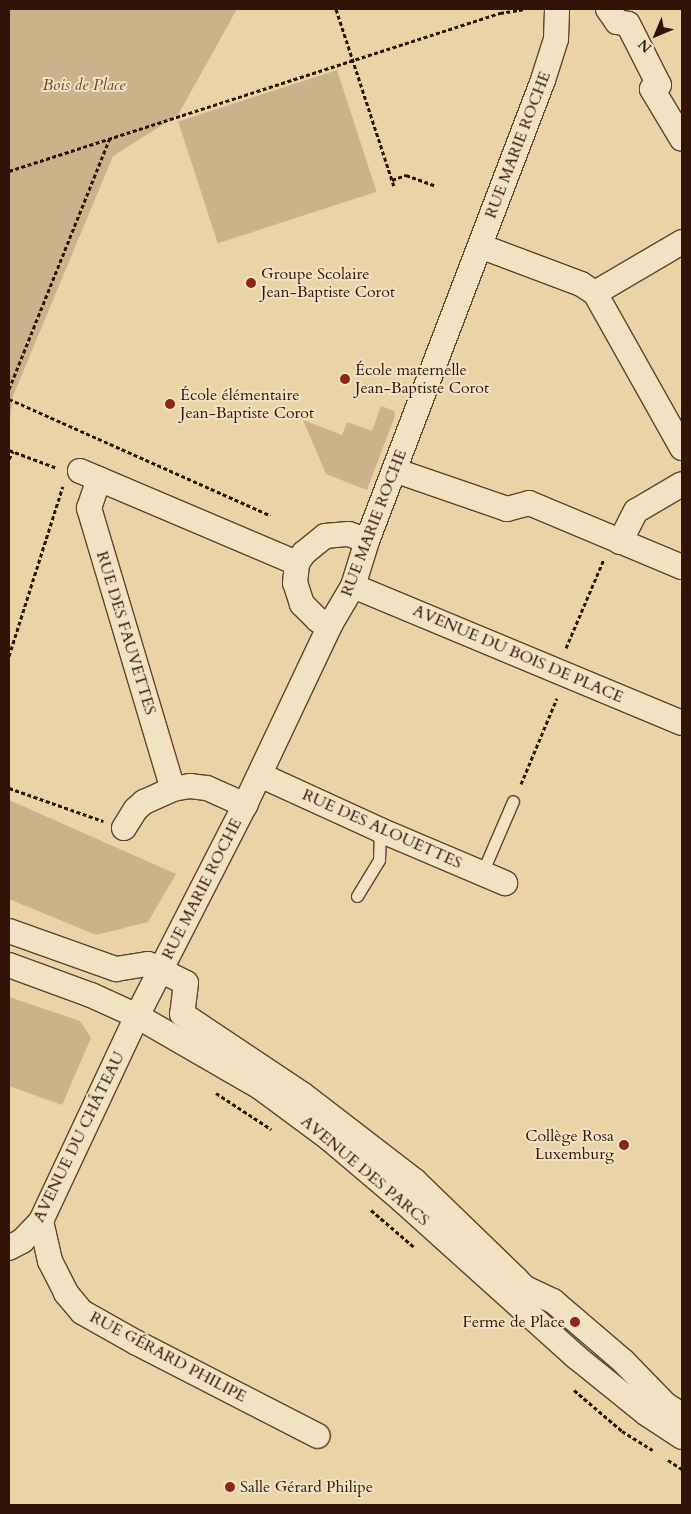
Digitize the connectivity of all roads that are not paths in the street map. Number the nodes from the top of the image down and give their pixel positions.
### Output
1 (557, 9) edge
2 (608, 9) edge
3 (682, 139) edge
4 (682, 242) edge
5 (480, 246) junction
6 (595, 294) junction
7 (682, 448) edge
8 (394, 470) junction
9 (682, 484) edge
10 (368, 541) junction
11 (620, 542) junction
12 (297, 564) junction
13 (682, 567) edge
14 (353, 586) junction
15 (330, 625) junction
16 (682, 723) edge
17 (260, 775) junction
18 (173, 789) junction
19 (513, 801) dead end
20 (245, 805) junction
21 (124, 828) road end
22 (380, 830) junction
23 (482, 873) junction
24 (505, 883) dead end
25 (357, 896) dead end
26 (9, 931) edge
27 (9, 964) edge
28 (160, 970) junction
29 (137, 1016) junction
30 (41, 1221) junction
31 (9, 1248) edge
32 (682, 1415) edge
33 (318, 1436) dead end
34 (682, 1437) edge

1 - 5 street, RUE MARIE ROCHE
2 - 3 street
4 - 6 street
5 - 6 street
5 - 8 street, RUE MARIE ROCHE
6 - 7 street
8 - 10 street, RUE MARIE ROCHE
8 - 11 street
9 - 11 street
10 - 12 street
10 - 14 street, RUE MARIE ROCHE
11 - 13 street
12 - 15 street
12 - 18 street, RUE DES FAUVETTES
14 - 15 street, RUE MARIE ROCHE
14 - 16 street, AVENUE DU BOIS DE PLACE
15 - 17 street, RUE MARIE ROCHE
17 - 20 street, RUE MARIE ROCHE
17 - 22 street, RUE DES ALOUETTES
18 - 20 street
18 - 21 street
19 - 23 lane
20 - 28 street, RUE MARIE ROCHE
22 - 23 street, RUE DES ALOUETTES
22 - 25 lane
23 - 24 street, RUE DES ALOUETTES
26 - 28 street
27 - 29 street, AVENUE DES PARCS
28 - 29 street, RUE MARIE ROCHE
28 - 32 street
29 - 30 street, AVENUE DU CHÂTEAU
29 - 34 street, AVENUE DES PARCS
30 - 31 street, AVENUE DU CHÂTEAU
30 - 33 street, RUE GÉRARD PHILIPE

